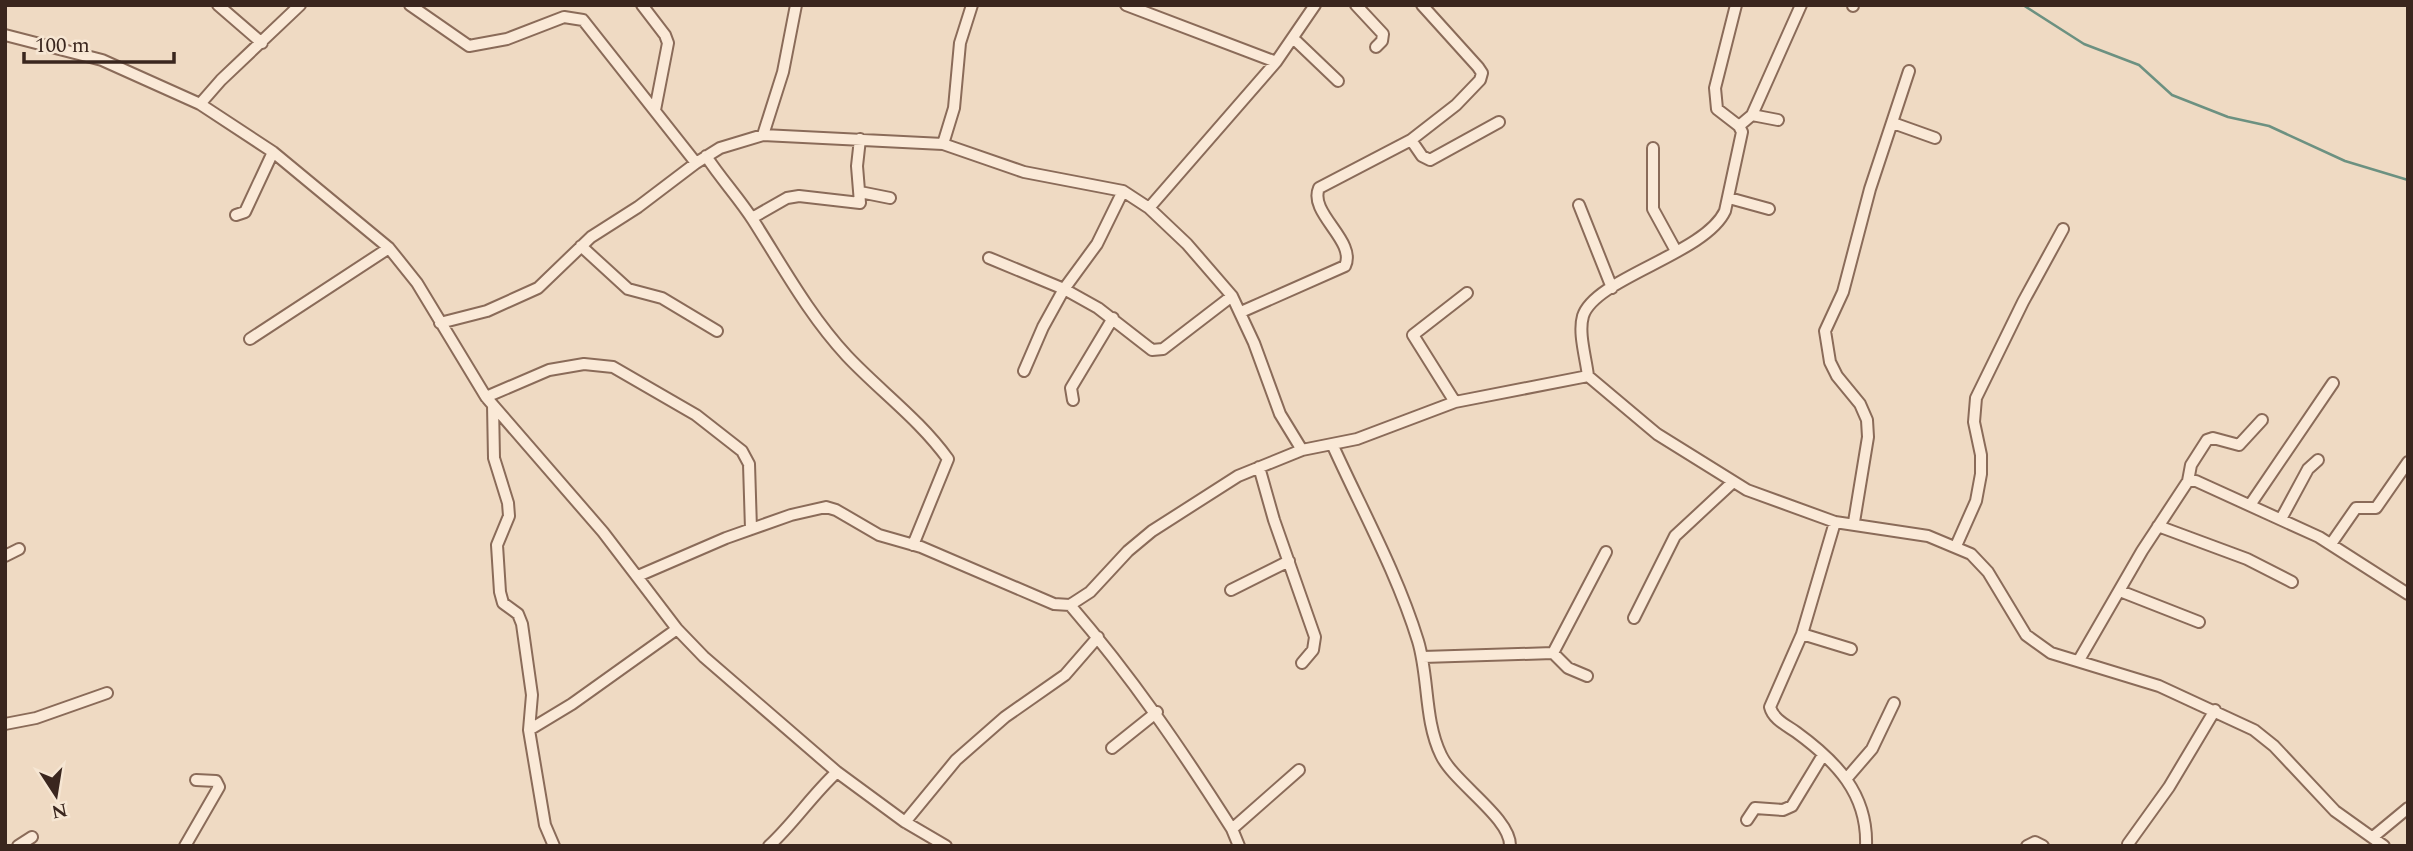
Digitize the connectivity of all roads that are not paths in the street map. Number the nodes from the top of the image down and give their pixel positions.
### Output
1 (219, 5) edge
2 (300, 5) edge
3 (410, 5) edge
4 (642, 5) edge
5 (796, 5) edge
6 (972, 5) edge
7 (1126, 5) edge
8 (1315, 5) edge
9 (1356, 5) edge
10 (1422, 5) edge
11 (1736, 5) edge
12 (1801, 5) edge
13 (5, 35) edge
14 (1293, 38) junction
15 (262, 43) junction
16 (1376, 47) dead end
17 (1276, 62) junction
18 (1909, 71) dead end
19 (1338, 81) dead end
20 (200, 104) junction
21 (655, 110) junction
22 (1752, 115) junction
23 (1778, 120) dead end
24 (1499, 122) dead end
25 (1893, 123) junction
26 (1739, 126) junction
27 (763, 135) junction
28 (1935, 138) dead end
29 (860, 139) junction
30 (1411, 140) junction
31 (943, 144) junction
32 (1653, 148) dead end
33 (273, 152) junction
34 (701, 160) junction
35 (1123, 191) junction
36 (860, 192) junction
37 (890, 198) dead end
38 (1729, 198) junction
39 (1579, 205) dead end
40 (1149, 208) junction
41 (1769, 209) dead end
42 (236, 215) dead end
43 (752, 218) junction
44 (2063, 229) dead end
45 (581, 246) junction
46 (389, 248) junction
47 (1676, 251) junction
48 (989, 258) dead end
49 (1612, 288) junction
50 (1065, 289) junction
51 (1467, 293) dead end
52 (1232, 296) junction
53 (1241, 312) junction
54 (1113, 318) junction
55 (440, 324) junction
56 (717, 331) dead end
57 (250, 339) dead end
58 (1024, 371) dead end
59 (1588, 376) junction
60 (2333, 383) dead end
61 (1073, 400) dead end
62 (489, 401) junction
63 (1455, 402) junction
64 (2262, 420) dead end
65 (1333, 446) junction
66 (1302, 450) junction
67 (2319, 460) dead end
68 (2408, 462) edge
69 (1259, 467) junction
70 (2188, 481) junction
71 (1732, 483) junction
72 (2250, 505) junction
73 (2281, 519) junction
74 (1835, 522) junction
75 (1854, 523) junction
76 (2158, 527) junction
77 (751, 529) junction
78 (2331, 544) junction
79 (913, 545) junction
80 (1956, 546) junction
81 (19, 549) dead end
82 (1606, 552) dead end
83 (5, 556) edge
84 (1290, 561) junction
85 (638, 576) junction
86 (2292, 582) dead end
87 (1231, 590) dead end
88 (2120, 590) junction
89 (2408, 594) edge
90 (1070, 606) junction
91 (1634, 618) dead end
92 (2199, 622) dead end
93 (677, 629) junction
94 (1802, 634) junction
95 (1098, 637) junction
96 (1851, 649) dead end
97 (1553, 653) junction
98 (1423, 657) junction
99 (2079, 660) junction
100 (1302, 663) dead end
101 (1587, 676) dead end
102 (107, 693) dead end
103 (1894, 703) dead end
104 (2216, 710) junction
105 (1157, 712) junction
106 (5, 724) edge
107 (528, 730) junction
108 (1112, 748) dead end
109 (1823, 755) junction
110 (1299, 770) dead end
111 (837, 772) junction
112 (1847, 778) junction
113 (197, 780) dead end
114 (2408, 808) edge
115 (1747, 820) dead end
116 (905, 822) junction
117 (1232, 829) junction
118 (32, 837) dead end
119 (2373, 837) junction
120 (2128, 844) edge
121 (1511, 845) edge
122 (18, 846) edge
123 (185, 846) edge
124 (554, 846) edge
125 (769, 846) edge
126 (946, 846) edge
127 (1239, 846) edge
128 (1867, 846) edge
129 (2027, 846) edge
130 (2043, 846) edge
131 (2384, 846) edge

1 - 15 street
2 - 15 street
3 - 21 street
4 - 21 street
5 - 27 street
6 - 31 street
7 - 17 street
8 - 14 street
9 - 16 street
10 - 30 street
11 - 26 street
12 - 22 street
13 - 20 street
14 - 17 street
14 - 19 street
15 - 20 street
17 - 40 street
18 - 25 street
20 - 33 street
21 - 34 street
22 - 23 street
22 - 26 street
24 - 30 street
25 - 28 street
25 - 75 street
26 - 38 street
27 - 29 street
27 - 34 street
29 - 31 street
29 - 36 street
30 - 53 street
31 - 35 street
32 - 47 street
33 - 42 street
33 - 46 street
34 - 43 street
34 - 45 street
35 - 40 street
35 - 50 street
36 - 37 street
36 - 43 street
38 - 41 street
38 - 47 street
39 - 49 street
40 - 52 street
43 - 79 street
44 - 80 street
45 - 55 street
45 - 56 street
46 - 55 street
46 - 57 street
47 - 49 street
48 - 50 street
49 - 59 street
50 - 54 street
50 - 58 street
51 - 63 street
52 - 53 street
52 - 54 street
53 - 66 street
54 - 61 street
55 - 62 street
59 - 63 street
59 - 71 street
60 - 72 street
62 - 77 street
62 - 85 street
62 - 107 street
63 - 65 street
64 - 70 street
65 - 66 street
65 - 98 street
66 - 69 street
67 - 73 street
68 - 78 street
69 - 84 street
69 - 90 street
70 - 72 street
70 - 76 street
71 - 74 street
71 - 91 street
72 - 73 street
73 - 78 street
74 - 75 street
74 - 94 street
75 - 80 street
76 - 86 street
76 - 88 street
77 - 79 street
77 - 85 street
78 - 89 street
79 - 90 street
80 - 99 street
81 - 83 street
82 - 97 street
84 - 87 street
84 - 100 street
85 - 93 street
88 - 92 street
88 - 99 street
90 - 95 street
93 - 107 street
93 - 111 street
94 - 96 street
94 - 109 street
95 - 105 street
95 - 116 street
97 - 98 street
97 - 101 street
98 - 121 street
99 - 104 street
102 - 106 street
103 - 112 street
104 - 119 street
104 - 120 street
105 - 108 street
105 - 117 street
107 - 124 street
109 - 112 street
109 - 115 street
110 - 117 street
111 - 116 street
111 - 125 street
112 - 128 street
113 - 123 street
114 - 119 street
116 - 126 street
117 - 127 street
118 - 122 street
119 - 131 street
129 - 130 street

